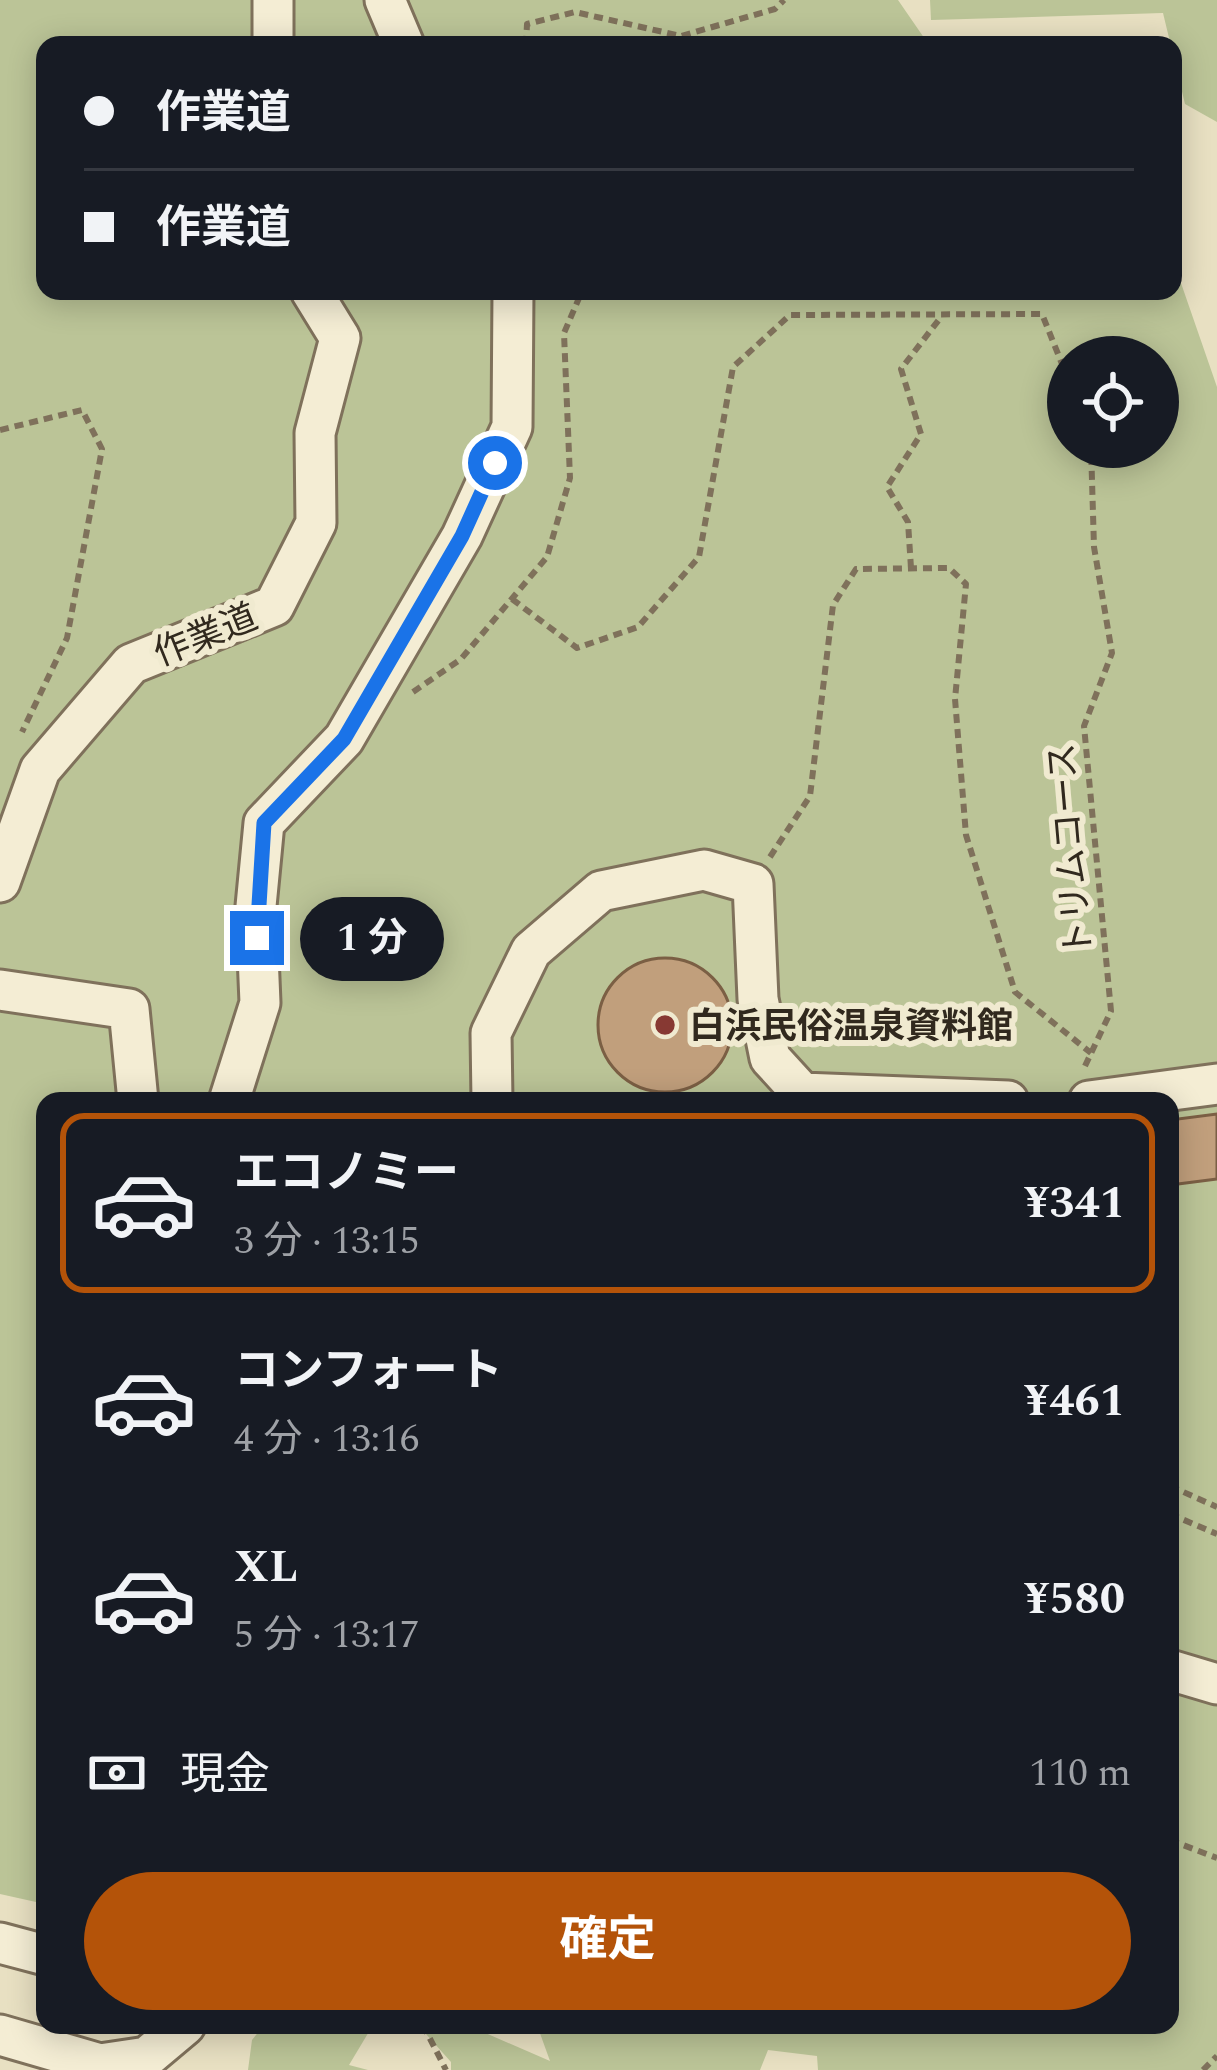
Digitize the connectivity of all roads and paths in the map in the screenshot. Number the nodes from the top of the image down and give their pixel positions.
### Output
1 (273, 0) edge
2 (385, 0) edge
3 (784, 0) edge
4 (274, 36) edge
5 (400, 36) edge
6 (526, 36) edge
7 (681, 36) edge
8 (681, 36) edge
9 (317, 300) edge
10 (513, 300) edge
11 (578, 300) edge
12 (941, 317) junction
13 (1051, 336) edge
14 (0, 430) edge
15 (1092, 468) edge
16 (911, 568) junction
17 (512, 599) junction
18 (402, 699) dead end
19 (19, 739) dead end
20 (0, 882) edge
21 (753, 884) junction
22 (0, 990) edge
23 (1091, 1053) junction
24 (1217, 1084) edge
25 (137, 1092) edge
26 (233, 1092) edge
27 (492, 1092) edge
28 (801, 1092) edge
29 (1083, 1092) edge
30 (1098, 1092) edge
31 (1179, 1490) edge
32 (1217, 1507) edge
33 (1179, 1518) edge
34 (1217, 1534) edge
35 (1179, 1673) edge
36 (1217, 1684) edge
37 (1179, 1843) edge
38 (1217, 1858) edge
39 (0, 1943) edge
40 (36, 1953) edge
41 (174, 2034) edge
42 (428, 2034) edge
43 (0, 2035) edge
44 (1217, 2056) edge
45 (446, 2070) edge
46 (1203, 2070) edge

1 - 4 street
2 - 5 street
3 - 7 path
6 - 8 path
9 - 20 street, 作業道
10 - 26 street
11 - 17 path
12 - 13 path
12 - 16 path
12 - 17 path
14 - 19 path
15 - 23 path, トリムコース
16 - 21 path
16 - 23 path
17 - 18 path
21 - 27 street
21 - 28 street
22 - 25 street
23 - 29 path, トリムコース
24 - 30 street
31 - 32 path
33 - 34 path
35 - 36 street
37 - 38 path
39 - 40 street
41 - 43 street
42 - 45 path
44 - 46 path

